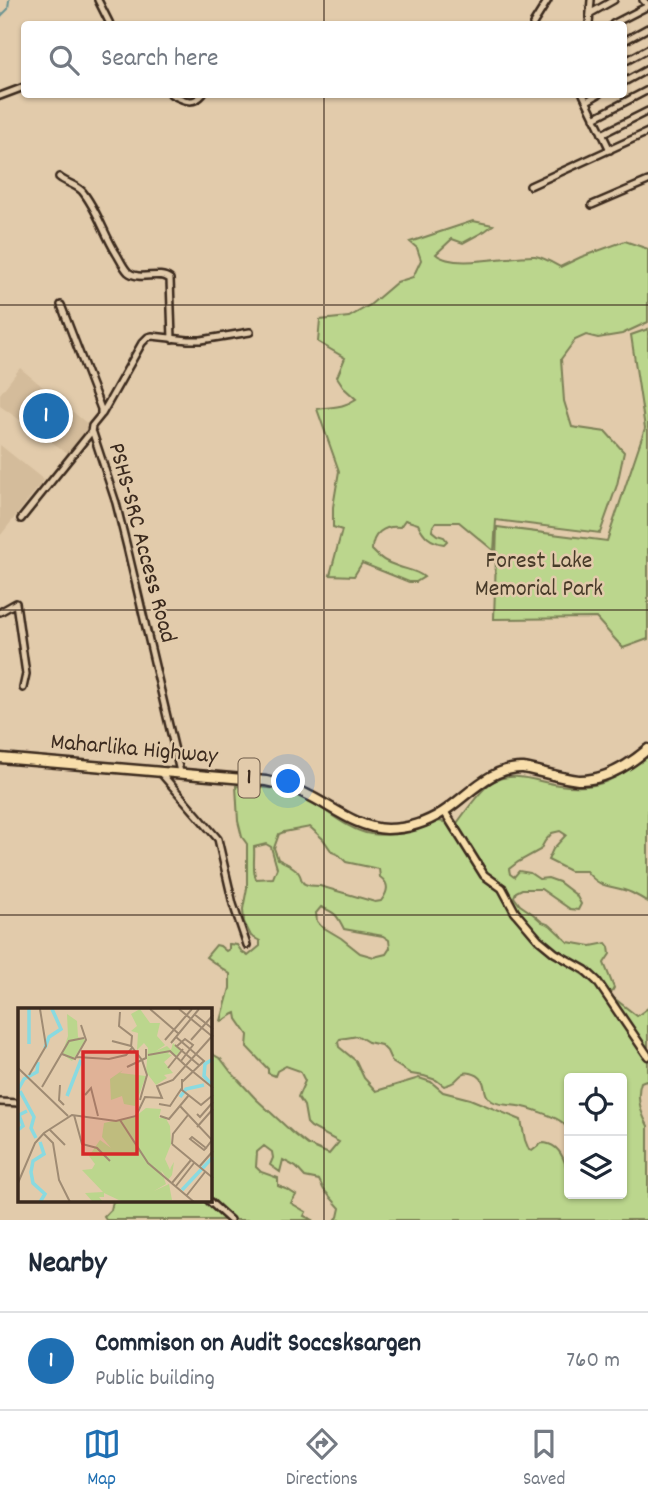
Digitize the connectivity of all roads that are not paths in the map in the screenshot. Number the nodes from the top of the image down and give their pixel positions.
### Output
1 (98, 0) edge
2 (548, 0) edge
3 (591, 0) edge
4 (614, 0) edge
5 (643, 0) edge
6 (648, 6) edge
7 (591, 13) junction
8 (108, 21) edge
9 (535, 21) edge
10 (590, 21) edge
11 (619, 21) edge
12 (648, 28) edge
13 (627, 39) edge
14 (648, 49) edge
15 (627, 60) edge
16 (648, 69) edge
17 (627, 80) edge
18 (21, 88) edge
19 (648, 90) edge
20 (0, 96) edge
21 (180, 98) edge
22 (200, 98) edge
23 (585, 98) edge
24 (648, 111) edge
25 (594, 118) junction
26 (648, 132) edge
27 (602, 134) junction
28 (610, 150) junction
29 (59, 177) dead end
30 (648, 181) edge
31 (530, 186) dead end
32 (593, 205) dead end
33 (61, 305) dead end
34 (250, 332) dead end
35 (172, 339) junction
36 (102, 414) junction
37 (91, 432) junction
38 (21, 519) dead end
39 (0, 612) edge
40 (23, 688) dead end
41 (648, 749) edge
42 (0, 758) edge
43 (159, 771) junction
44 (180, 772) junction
45 (444, 811) junction
46 (247, 945) dead end
47 (648, 1056) edge
48 (0, 1102) edge
49 (18, 1103) edge
50 (210, 1202) edge
51 (230, 1220) edge

1 - 8 street
2 - 9 street
3 - 7 street
4 - 7 street
5 - 6 street
6 - 11 street
7 - 10 street
12 - 13 street
14 - 15 street
16 - 17 street
18 - 20 street
19 - 25 street
21 - 22 street
23 - 25 street
24 - 27 street
25 - 27 street
26 - 28 street
27 - 28 street
28 - 31 street
29 - 35 street
30 - 32 street
33 - 36 street
34 - 35 street
35 - 36 street
36 - 37 street
37 - 38 street, PSHS-SRC Access Road
37 - 44 street, PSHS-SRC Access Road
39 - 40 street
41 - 45 highway, Maharlika Highway / 1
42 - 43 highway, Maharlika Highway / 1
43 - 44 highway, Maharlika Highway / 1
43 - 46 street
44 - 45 highway, Maharlika Highway / 1
45 - 47 main road
48 - 49 street
50 - 51 street

